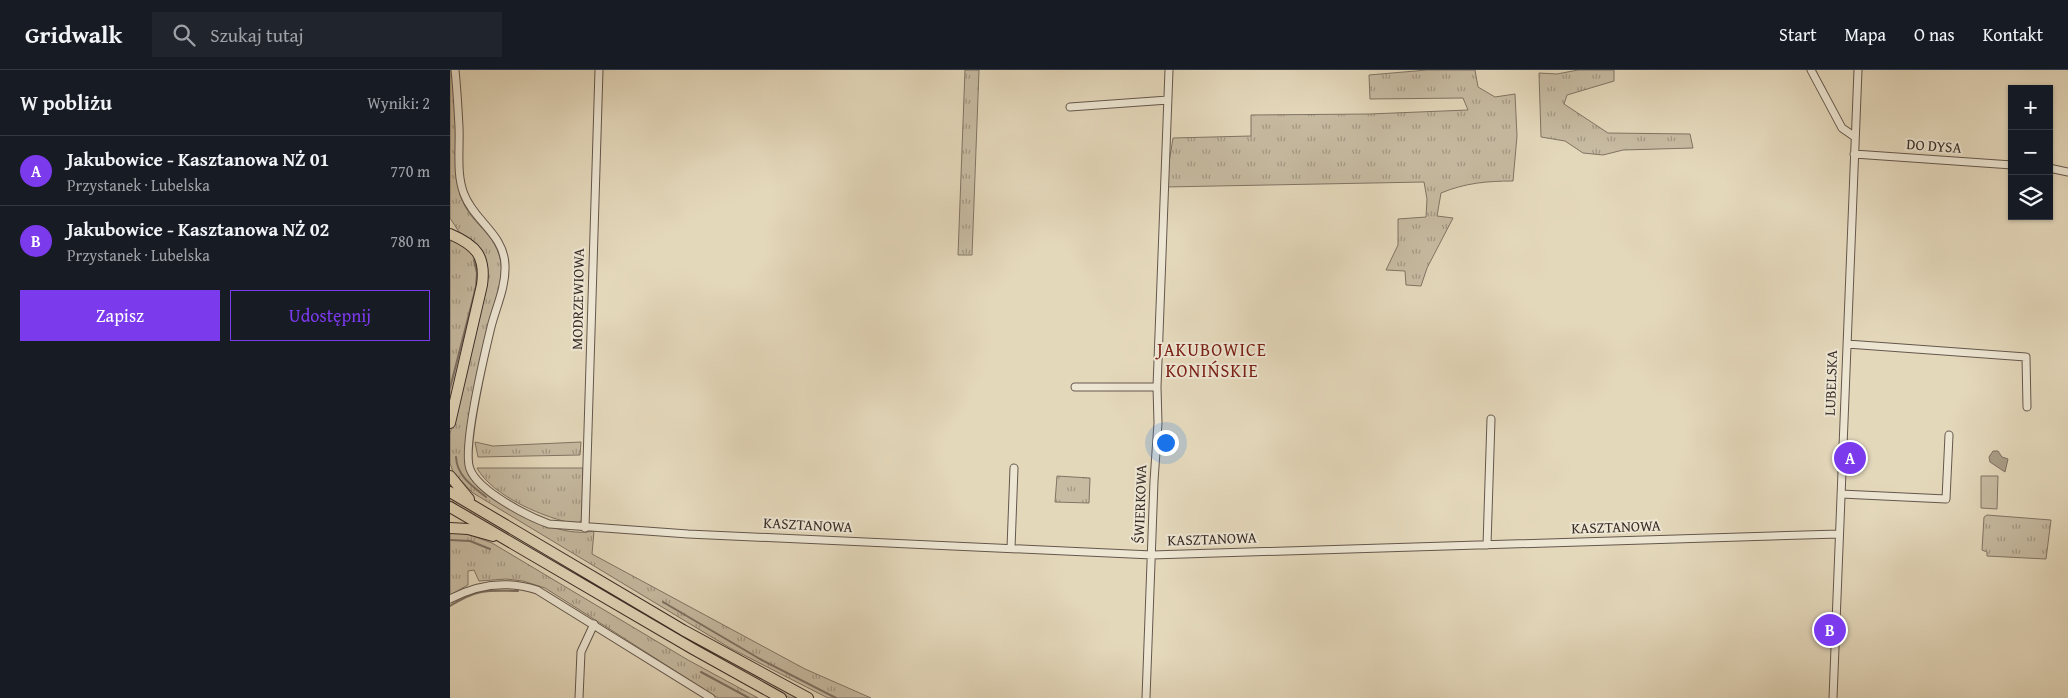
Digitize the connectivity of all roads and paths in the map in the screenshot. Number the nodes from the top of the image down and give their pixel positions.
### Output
1 (455, 70) edge
2 (599, 70) edge
3 (1169, 70) edge
4 (1810, 70) edge
5 (1858, 70) edge
6 (1168, 100) junction
7 (1070, 107) dead end
8 (1855, 137) junction
9 (1854, 154) junction
10 (2008, 164) edge
11 (2053, 169) edge
12 (2068, 172) edge
13 (450, 234) edge
14 (1847, 344) junction
15 (1076, 387) dead end
16 (1158, 387) junction
17 (2026, 406) dead end
18 (1492, 419) dead end
19 (450, 423) edge
20 (1949, 435) dead end
21 (1014, 468) dead end
22 (450, 476) edge
23 (450, 492) edge
24 (1841, 494) junction
25 (450, 507) edge
26 (478, 509) junction
27 (450, 528) edge
28 (585, 528) junction
29 (1839, 534) junction
30 (510, 542) junction
31 (1487, 545) junction
32 (1011, 548) junction
33 (1152, 555) junction
34 (450, 599) edge
35 (594, 624) junction
36 (579, 698) edge
37 (711, 698) edge
38 (781, 698) edge
39 (808, 698) edge
40 (1146, 698) edge
41 (1833, 698) edge

1 - 28 street, KASZTANOWA
2 - 28 street, MODRZEWIOWA
3 - 6 street, ŚWIERKOWA
4 - 8 street
5 - 8 street, LUBELSKA
6 - 7 street
6 - 16 street, ŚWIERKOWA
8 - 9 street, LUBELSKA
9 - 10 street, DO DYSA
9 - 14 street, LUBELSKA
11 - 12 street
13 - 19 highway
14 - 17 street
14 - 24 street, LUBELSKA
15 - 16 street
16 - 33 street, ŚWIERKOWA
18 - 31 street
20 - 24 street
21 - 32 street
22 - 26 highway
23 - 26 highway
24 - 29 street, LUBELSKA
25 - 30 highway
26 - 39 highway
27 - 30 highway
28 - 32 street, KASZTANOWA
29 - 31 street, KASZTANOWA
29 - 41 street, LUBELSKA
30 - 38 highway
31 - 33 street, KASZTANOWA
32 - 33 street, KASZTANOWA
33 - 40 street, ŚWIERKOWA
34 - 35 street
35 - 36 street
35 - 37 street

